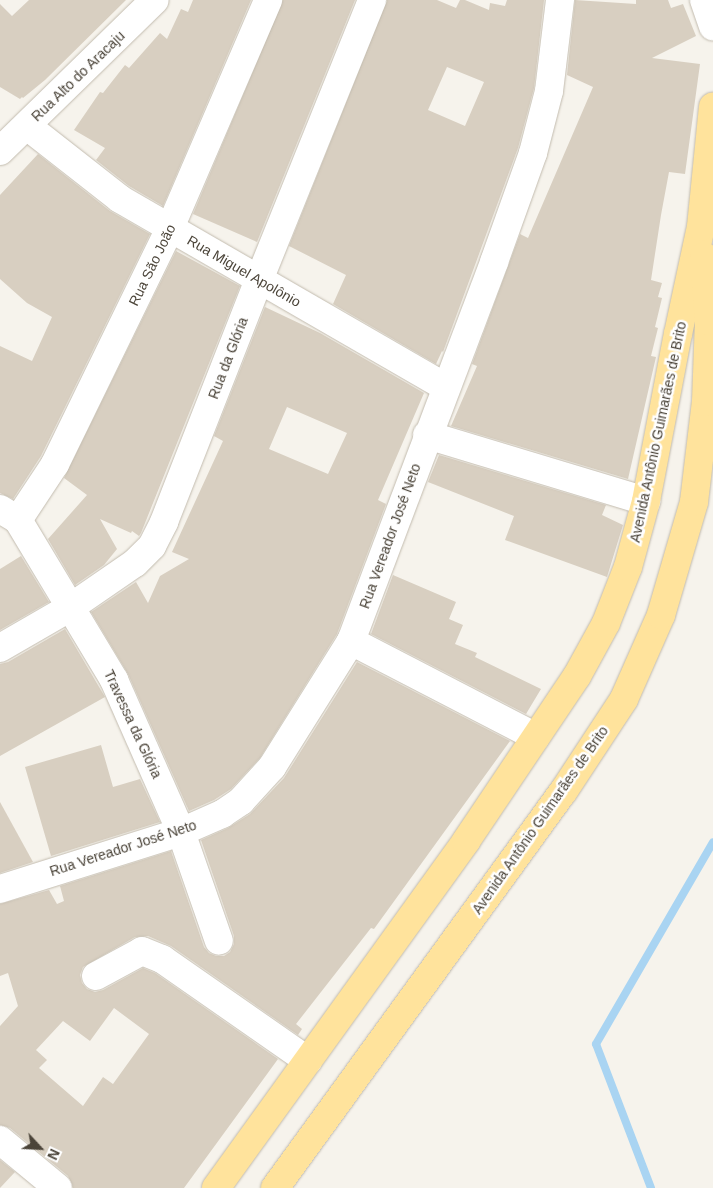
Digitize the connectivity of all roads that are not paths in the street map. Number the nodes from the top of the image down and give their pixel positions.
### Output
1 (155, 0) edge
2 (268, 0) edge
3 (372, 0) edge
4 (560, 0) edge
5 (704, 0) edge
6 (713, 26) edge
7 (713, 107) edge
8 (10, 134) edge
9 (701, 227) junction
10 (170, 228) junction
11 (259, 280) junction
12 (446, 387) junction
13 (427, 435) junction
14 (646, 500) junction
15 (9, 515) edge
16 (71, 607) junction
17 (351, 641) junction
18 (0, 648) edge
19 (536, 736) junction
20 (181, 832) junction
21 (0, 889) edge
22 (219, 941) dead end
23 (96, 976) dead end
24 (308, 1061) junction
25 (0, 1140) edge
26 (228, 1184) edge
27 (58, 1188) edge
28 (275, 1188) edge

1 - 8 street, Rua Alto do Aracaju
2 - 10 street, Rua São João
3 - 11 street, Rua da Glória
4 - 12 street, Rua Vereador José Neto
5 - 6 street
7 - 9 main road, Avenida Antônio Guimarães de Brito
8 - 10 street, Rua Miguel Apolônio
9 - 14 main road, Avenida Antônio Guimarães de Brito
9 - 28 main road, Avenida Antônio Guimarães de Brito
10 - 11 street, Rua Miguel Apolônio
10 - 15 street, Rua São João
11 - 12 street, Rua Miguel Apolônio
11 - 16 street, Rua da Glória
12 - 13 street, Rua Vereador José Neto
13 - 14 street
13 - 17 street, Rua Vereador José Neto
14 - 19 main road, Avenida Antônio Guimarães de Brito
15 - 16 street, Travessa da Glória
16 - 18 street, Rua da Glória
16 - 20 street, Travessa da Glória
17 - 19 street
17 - 20 street, Rua Vereador José Neto
19 - 24 main road, Avenida Antônio Guimarães de Brito
20 - 21 street, Rua Vereador José Neto
20 - 22 street, Travessa da Glória
23 - 24 street
24 - 26 main road, Avenida Antônio Guimarães de Brito
25 - 27 street

